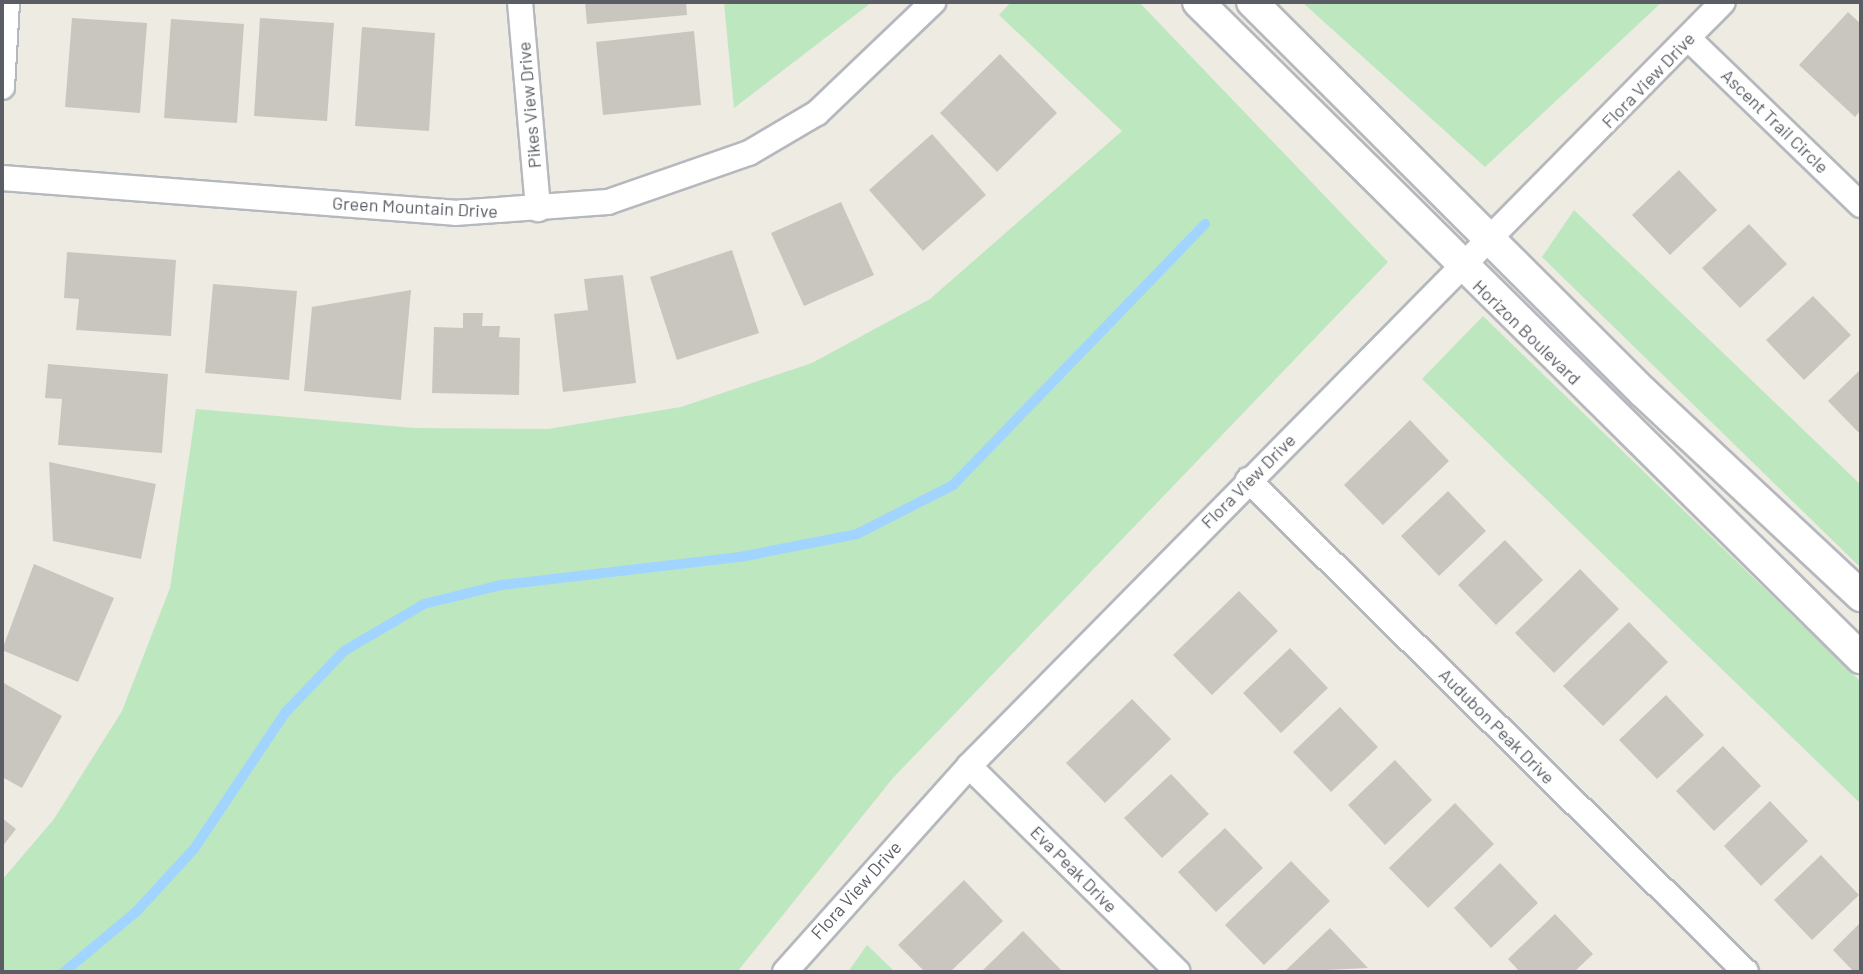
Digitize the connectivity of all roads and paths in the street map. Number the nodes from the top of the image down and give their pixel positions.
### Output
1 (6, 2) edge
2 (520, 2) edge
3 (933, 2) edge
4 (1198, 2) edge
5 (1252, 2) edge
6 (1723, 2) edge
7 (1689, 39) junction
8 (2, 87) edge
9 (2, 178) edge
10 (1861, 205) edge
11 (538, 209) junction
12 (1493, 237) junction
13 (1462, 269) junction
14 (1248, 480) junction
15 (1861, 596) edge
16 (1861, 658) edge
17 (969, 766) junction
18 (785, 972) edge
19 (1178, 972) edge
20 (1746, 972) edge

1 - 8 street
2 - 11 street, Pikes View Drive
3 - 11 street, Green Mountain Drive
4 - 13 street, Horizon Boulevard
5 - 12 street
6 - 7 street, Flora View Drive
7 - 10 street, Ascent Trail Circle
7 - 12 street, Flora View Drive
9 - 11 street, Green Mountain Drive
12 - 13 street, Flora View Drive
12 - 15 street
13 - 14 street, Flora View Drive
13 - 16 street, Horizon Boulevard
14 - 17 street, Flora View Drive
14 - 20 street, Audubon Peak Drive
17 - 18 street, Flora View Drive
17 - 19 street, Eva Peak Drive

